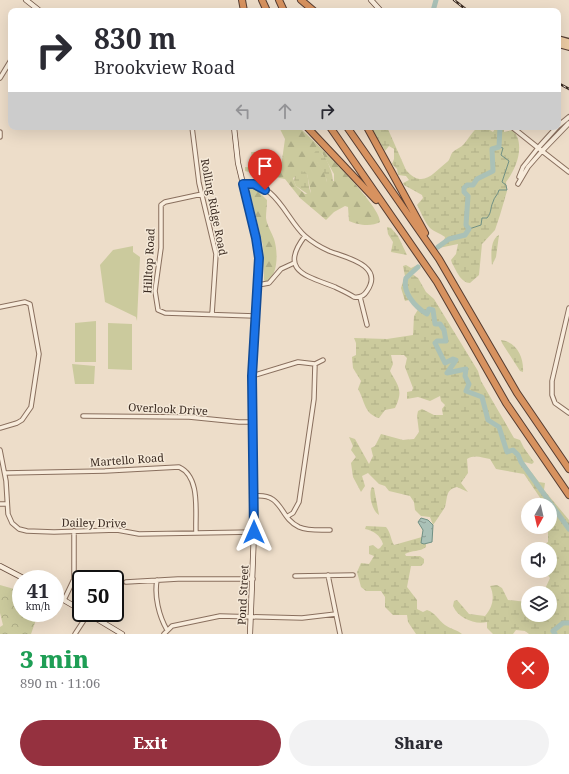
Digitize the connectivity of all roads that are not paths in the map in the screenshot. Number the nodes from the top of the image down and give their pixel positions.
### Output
1 (26, 0) edge
2 (301, 0) edge
3 (371, 0) edge
4 (36, 8) edge
5 (310, 8) edge
6 (378, 8) edge
7 (8, 65) edge
8 (0, 78) edge
9 (569, 117) edge
10 (569, 123) edge
11 (561, 124) edge
12 (192, 130) edge
13 (234, 130) edge
14 (310, 130) edge
15 (332, 130) edge
16 (349, 130) edge
17 (368, 130) edge
18 (516, 130) edge
19 (556, 130) edge
20 (0, 132) edge
21 (0, 137) edge
22 (540, 149) junction
23 (569, 172) edge
24 (243, 184) junction
25 (202, 194) junction
26 (305, 236) junction
27 (414, 248) junction
28 (439, 259) junction
29 (294, 262) junction
30 (258, 285) junction
31 (360, 297) junction
32 (0, 307) edge
33 (569, 308) edge
34 (212, 314) junction
35 (255, 316) junction
36 (367, 325) dead end
37 (323, 360) dead end
38 (315, 364) junction
39 (252, 376) junction
40 (569, 413) edge
41 (83, 416) dead end
42 (253, 422) junction
43 (0, 428) edge
44 (0, 450) edge
45 (569, 469) edge
46 (5, 473) junction
47 (569, 495) edge
48 (254, 496) junction
49 (0, 504) edge
50 (7, 504) junction
51 (288, 516) junction
52 (330, 530) dead end
53 (74, 531) junction
54 (254, 532) junction
55 (196, 533) junction
56 (0, 566) edge
57 (12, 572) edge
58 (353, 574) dead end
59 (328, 575) junction
60 (296, 576) dead end
61 (253, 579) junction
62 (157, 580) junction
63 (126, 582) dead end
64 (64, 600) joint
65 (72, 605) edge
66 (336, 614) junction
67 (251, 616) junction
68 (82, 622) edge
69 (103, 622) edge
70 (167, 630) junction
71 (75, 634) edge
72 (122, 634) edge
73 (164, 634) edge
74 (250, 634) edge
75 (340, 634) edge

1 - 4 main road
2 - 5 highway
3 - 6 main road
7 - 8 street
9 - 11 street
10 - 22 street
12 - 25 street, Rolling Ridge Road
13 - 24 main road, Pond Street
14 - 27 highway
15 - 27 highway
16 - 28 highway
17 - 28 highway
18 - 22 street
19 - 22 street
20 - 21 street
22 - 22 street
22 - 23 street
24 - 26 street
24 - 30 main road, Pond Street
25 - 34 street, Rolling Ridge Road
25 - 34 street, Hilltop Road
26 - 29 street
26 - 31 street
27 - 47 highway
28 - 45 highway
29 - 30 street
29 - 31 street
30 - 35 main road, Pond Street
31 - 36 street
32 - 43 street
33 - 40 street
34 - 35 street, Hilltop Road
35 - 39 main road, Pond Street
37 - 38 street
38 - 39 street
38 - 51 street
39 - 42 main road, Pond Street
41 - 42 street, Overlook Drive
42 - 48 main road, Pond Street
44 - 46 street, Dailey Drive
46 - 50 street, Dailey Drive
46 - 55 street, Martello Road
48 - 51 street
48 - 54 main road, Pond Street
49 - 50 street
50 - 53 street, Dailey Drive
51 - 52 street
53 - 55 street, Dailey Drive
53 - 64 street
54 - 55 street, Dailey Drive
54 - 61 main road, Pond Street
56 - 57 main road
58 - 59 street
59 - 60 street
59 - 66 street
61 - 62 street
61 - 67 main road, Pond Street
62 - 63 street
62 - 70 street
64 - 65 main road
66 - 67 street
66 - 75 street
67 - 70 street
67 - 74 main road, Pond Street
68 - 71 street
69 - 72 main road
70 - 73 street

